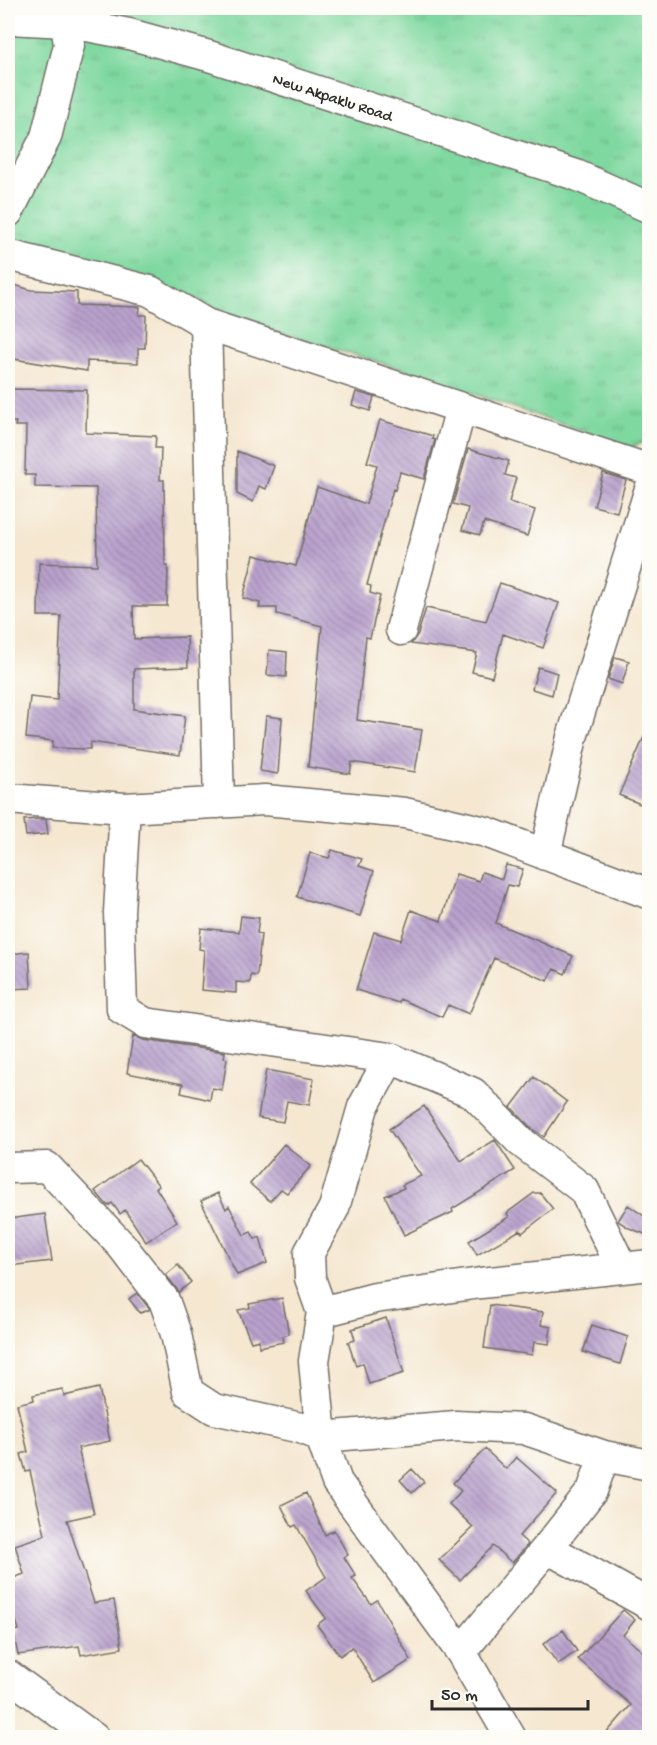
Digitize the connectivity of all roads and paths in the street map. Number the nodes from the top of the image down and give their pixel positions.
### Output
1 (8, 19) edge
2 (66, 22) junction
3 (650, 207) edge
4 (8, 212) edge
5 (8, 255) edge
6 (206, 324) junction
7 (461, 408) junction
8 (650, 470) edge
9 (650, 489) edge
10 (401, 630) dead end
11 (8, 799) edge
12 (219, 803) junction
13 (124, 808) junction
14 (545, 855) junction
15 (650, 894) edge
16 (390, 1058) junction
17 (8, 1168) edge
18 (636, 1267) edge
19 (322, 1312) junction
20 (321, 1437) junction
21 (604, 1456) junction
22 (650, 1465) edge
23 (547, 1548) junction
24 (650, 1605) edge
25 (461, 1652) junction
26 (8, 1675) edge
27 (94, 1737) edge
28 (511, 1737) edge

1 - 2 street, New Akpaklu Road
2 - 3 street, New Akpaklu Road
2 - 4 street
5 - 6 street
6 - 7 street
6 - 12 street
7 - 8 street
7 - 10 street
9 - 14 street
11 - 13 street
12 - 13 street
12 - 14 street
13 - 16 street
14 - 15 street
16 - 18 street
16 - 19 street
17 - 20 street
18 - 19 street
19 - 20 street
20 - 21 street
20 - 25 street
21 - 22 street
21 - 23 street
23 - 24 street
23 - 25 street
25 - 28 street
26 - 27 street

